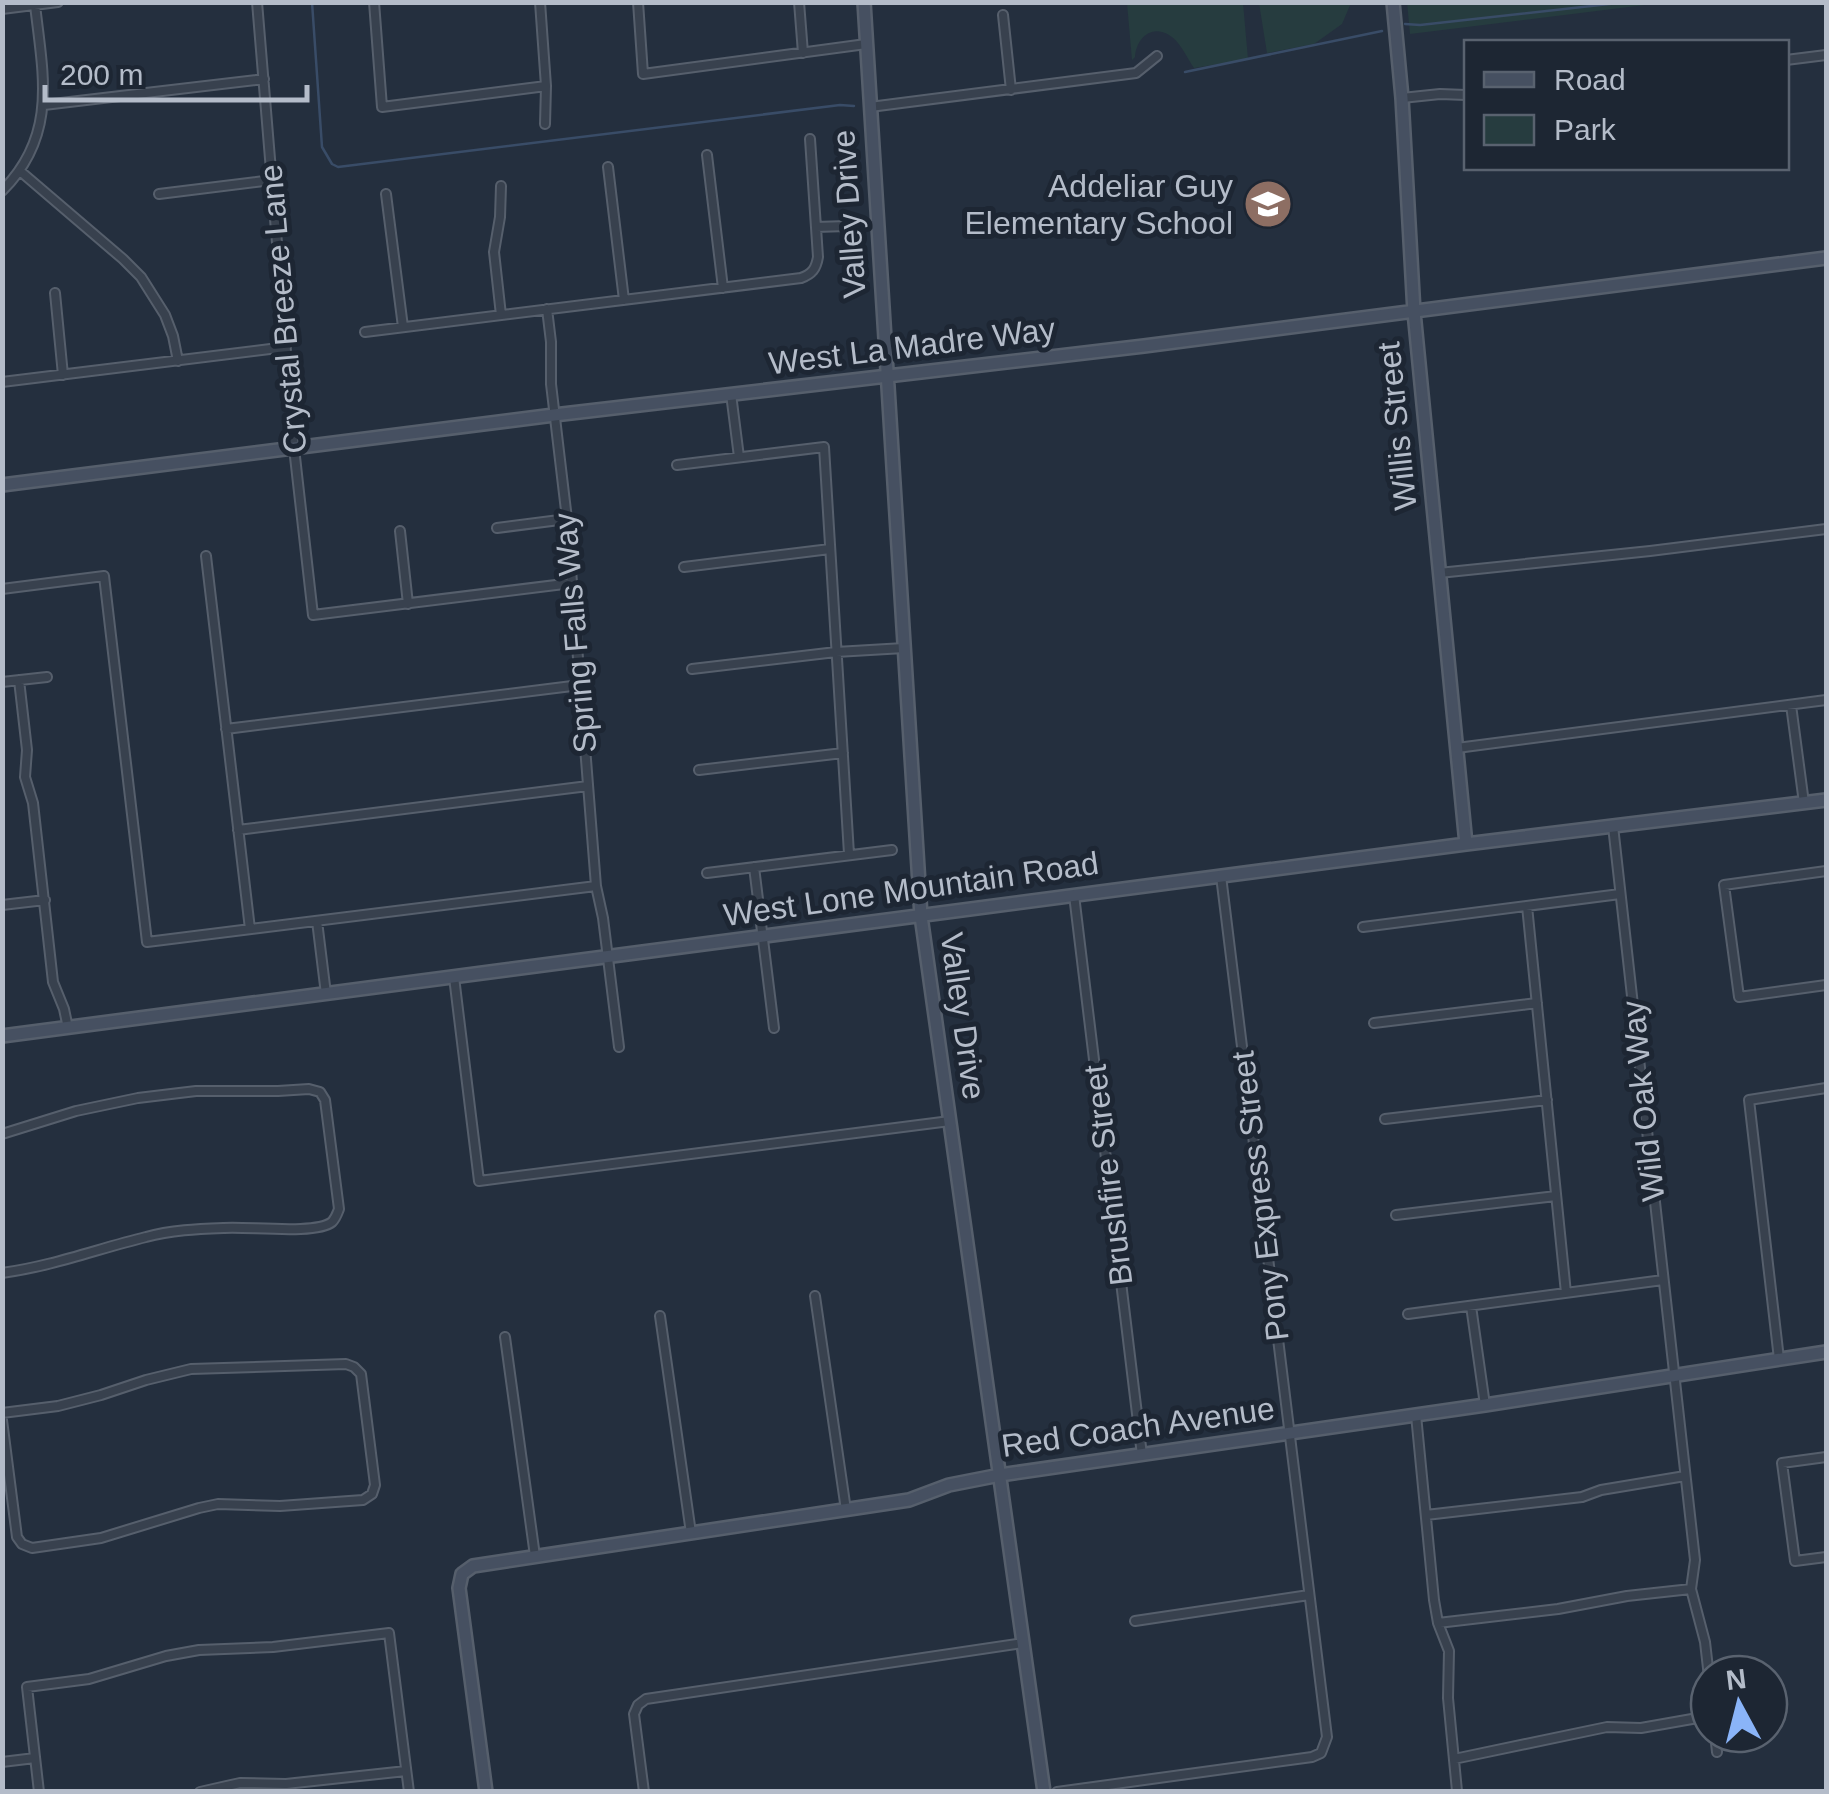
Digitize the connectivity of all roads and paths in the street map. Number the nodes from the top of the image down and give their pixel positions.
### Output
1 (58, 2) edge
2 (258, 2) edge
3 (374, 2) edge
4 (540, 2) edge
5 (638, 2) edge
6 (800, 2) edge
7 (864, 2) edge
8 (1393, 2) edge
9 (35, 5) junction
10 (2, 9) edge
11 (1003, 15) dead end
12 (866, 44) junction
13 (803, 53) junction
14 (1826, 55) edge
15 (1158, 56) dead end
16 (1789, 60) edge
17 (264, 78) junction
18 (546, 86) junction
19 (1011, 90) junction
20 (1464, 95) edge
21 (1402, 98) junction
22 (44, 105) junction
23 (870, 107) junction
24 (546, 124) dead end
25 (810, 139) dead end
26 (707, 155) dead end
27 (608, 167) dead end
28 (20, 171) junction
29 (272, 180) junction
30 (501, 186) dead end
31 (2, 191) edge
32 (160, 194) dead end
33 (386, 194) dead end
34 (878, 225) junction
35 (816, 227) junction
36 (1826, 258) edge
37 (723, 288) junction
38 (55, 292) dead end
39 (624, 300) junction
40 (547, 309) junction
41 (1414, 312) junction
42 (502, 315) junction
43 (402, 327) junction
44 (365, 332) dead end
45 (286, 347) junction
46 (178, 360) junction
47 (63, 375) junction
48 (886, 376) junction
49 (2, 382) edge
50 (731, 394) junction
51 (554, 416) junction
52 (294, 448) junction
53 (739, 457) junction
54 (677, 464) dead end
55 (2, 485) edge
56 (567, 519) junction
57 (497, 528) dead end
58 (1826, 529) edge
59 (400, 531) dead end
60 (830, 549) junction
61 (206, 556) dead end
62 (684, 567) dead end
63 (1439, 573) junction
64 (572, 584) junction
65 (2, 588) edge
66 (408, 604) junction
67 (904, 648) junction
68 (836, 652) junction
69 (692, 669) dead end
70 (47, 677) dead end
71 (18, 680) junction
72 (2, 682) edge
73 (580, 685) junction
74 (1826, 700) edge
75 (1791, 705) junction
76 (226, 729) junction
77 (1457, 748) junction
78 (843, 753) junction
79 (700, 770) dead end
80 (588, 786) junction
81 (1826, 800) edge
82 (1804, 803) junction
83 (1613, 826) junction
84 (238, 830) junction
85 (1466, 844) junction
86 (892, 850) dead end
87 (849, 854) junction
88 (754, 867) junction
89 (1826, 870) edge
90 (707, 873) dead end
91 (1221, 876) junction
92 (596, 886) junction
93 (1620, 894) junction
94 (1074, 896) junction
95 (45, 900) junction
96 (2, 905) edge
97 (1527, 906) junction
98 (921, 916) junction
99 (317, 921) junction
100 (1363, 927) dead end
101 (250, 930) junction
102 (762, 937) junction
103 (608, 957) junction
104 (454, 977) junction
105 (1826, 985) edge
106 (326, 994) junction
107 (1537, 1003) junction
108 (1374, 1024) dead end
109 (68, 1028) junction
110 (774, 1028) dead end
111 (2, 1036) edge
112 (620, 1047) dead end
113 (1826, 1088) edge
114 (1547, 1100) junction
115 (1386, 1119) dead end
116 (950, 1122) junction
117 (2, 1134) edge
118 (1556, 1196) junction
119 (1396, 1215) dead end
120 (2, 1273) edge
121 (1663, 1280) junction
122 (1566, 1293) junction
123 (816, 1296) dead end
124 (1471, 1306) junction
125 (1408, 1314) dead end
126 (660, 1316) dead end
127 (505, 1337) dead end
128 (1826, 1352) edge
129 (1779, 1359) junction
130 (1674, 1376) junction
131 (1484, 1405) junction
132 (1416, 1414) junction
133 (2, 1416) edge
134 (1289, 1433) junction
135 (1142, 1455) junction
136 (1826, 1457) edge
137 (1000, 1475) junction
138 (1685, 1476) junction
139 (8, 1510) edge
140 (846, 1510) junction
141 (1426, 1515) junction
142 (691, 1533) junction
143 (536, 1556) junction
144 (1826, 1556) edge
145 (1691, 1589) junction
146 (1309, 1595) junction
147 (1135, 1621) dead end
148 (1438, 1622) junction
149 (1023, 1643) junction
150 (1707, 1654) edge
151 (1689, 1720) edge
152 (35, 1758) junction
153 (1454, 1758) junction
154 (2, 1762) edge
155 (406, 1771) junction
156 (281, 1788) edge
157 (39, 1792) edge
158 (200, 1792) edge
159 (409, 1792) edge
160 (486, 1792) edge
161 (644, 1792) edge
162 (1044, 1792) edge
163 (1057, 1792) edge
164 (1457, 1792) edge

1 - 9 street
2 - 17 street, Crystal Breeze Lane
3 - 18 street
4 - 18 street
5 - 13 street
6 - 13 street
7 - 12 street, Valley Drive
8 - 21 street, Willis Street
9 - 10 street
9 - 22 street
11 - 19 street
12 - 13 street
12 - 23 street, Valley Drive
14 - 16 street
15 - 19 street
17 - 22 street
17 - 29 street, Crystal Breeze Lane
18 - 24 street
19 - 23 street
20 - 21 street
21 - 41 street, Willis Street
22 - 28 street
23 - 34 street, Valley Drive
25 - 35 street
26 - 37 street
27 - 39 street
28 - 31 street
28 - 46 street
29 - 32 street
29 - 45 street, Crystal Breeze Lane
30 - 42 street
33 - 43 street
34 - 35 street
34 - 48 street, Valley Drive
35 - 37 street
36 - 41 street, West La Madre Way
37 - 39 street
38 - 47 street
39 - 40 street
40 - 42 street
40 - 51 street, Spring Falls Way
41 - 48 street, West La Madre Way
41 - 63 street, Willis Street
42 - 43 street
43 - 44 street
45 - 46 street
45 - 52 street, Crystal Breeze Lane
46 - 47 street
47 - 49 street
48 - 50 street, West La Madre Way
48 - 67 street, Valley Drive
50 - 51 street, West La Madre Way
50 - 53 street
51 - 52 street, West La Madre Way
51 - 56 street, Spring Falls Way
52 - 55 street, West La Madre Way
52 - 66 street, Crystal Breeze Lane
53 - 54 street
53 - 60 street
56 - 57 street
56 - 64 street, Spring Falls Way
58 - 63 street
59 - 66 street
60 - 62 street
60 - 68 street
61 - 76 street
63 - 77 street, Willis Street
64 - 66 street
64 - 73 street, Spring Falls Way
65 - 101 street
67 - 68 street
67 - 98 street, Valley Drive
68 - 69 street
68 - 78 street
70 - 71 street
71 - 72 street
71 - 95 street
73 - 76 street
73 - 80 street, Spring Falls Way
74 - 75 street
75 - 77 street
75 - 82 street
76 - 84 street
77 - 85 street, Willis Street
78 - 79 street
78 - 87 street
80 - 84 street
80 - 92 street, Spring Falls Way
81 - 82 street, West Lone Mountain Road
82 - 83 street, West Lone Mountain Road
83 - 85 street, West Lone Mountain Road
83 - 93 street, Wild Oak Way
84 - 101 street
85 - 91 street, West Lone Mountain Road
86 - 87 street
87 - 88 street
88 - 90 street
88 - 102 street
89 - 105 street
91 - 94 street, West Lone Mountain Road
91 - 134 street, Pony Express Street
92 - 99 street
92 - 103 street, Spring Falls Way
93 - 97 street
93 - 121 street, Wild Oak Way
94 - 98 street, West Lone Mountain Road
94 - 135 street, Brushfire Street
95 - 96 street
95 - 109 street
97 - 100 street
97 - 107 street
98 - 102 street, West Lone Mountain Road
98 - 116 street, Valley Drive
99 - 101 street
99 - 106 street
102 - 103 street, West Lone Mountain Road
102 - 110 street
103 - 104 street, West Lone Mountain Road
103 - 112 street, Spring Falls Way
104 - 106 street, West Lone Mountain Road
104 - 116 street
106 - 109 street, West Lone Mountain Road
107 - 108 street
107 - 114 street
109 - 111 street, West Lone Mountain Road
113 - 129 street
114 - 115 street
114 - 118 street
116 - 137 street, Valley Drive
117 - 120 street
118 - 119 street
118 - 122 street
121 - 122 street
121 - 130 street, Wild Oak Way
122 - 124 street
123 - 140 street
124 - 125 street
124 - 131 street
126 - 142 street
127 - 143 street
128 - 129 street, Red Coach Avenue
129 - 130 street, Red Coach Avenue
130 - 131 street, Red Coach Avenue
130 - 138 street, Wild Oak Way
131 - 132 street, Red Coach Avenue
132 - 134 street, Red Coach Avenue
132 - 141 street
133 - 139 street
133 - 139 street
134 - 135 street, Red Coach Avenue
134 - 146 street, Pony Express Street
135 - 137 street, Red Coach Avenue
136 - 144 street
137 - 140 street, Red Coach Avenue
137 - 149 street, Valley Drive
138 - 141 street
138 - 145 street, Wild Oak Way
140 - 142 street, Red Coach Avenue
141 - 148 street
142 - 143 street, Red Coach Avenue
143 - 160 street, Red Coach Avenue
145 - 148 street
145 - 150 street, Wild Oak Way
146 - 147 street
146 - 163 street, Pony Express Street
148 - 153 street
149 - 161 street
149 - 162 street, Valley Drive
151 - 153 street
152 - 154 street
152 - 155 street
152 - 157 street
153 - 164 street
155 - 156 street
155 - 159 street
156 - 158 street

